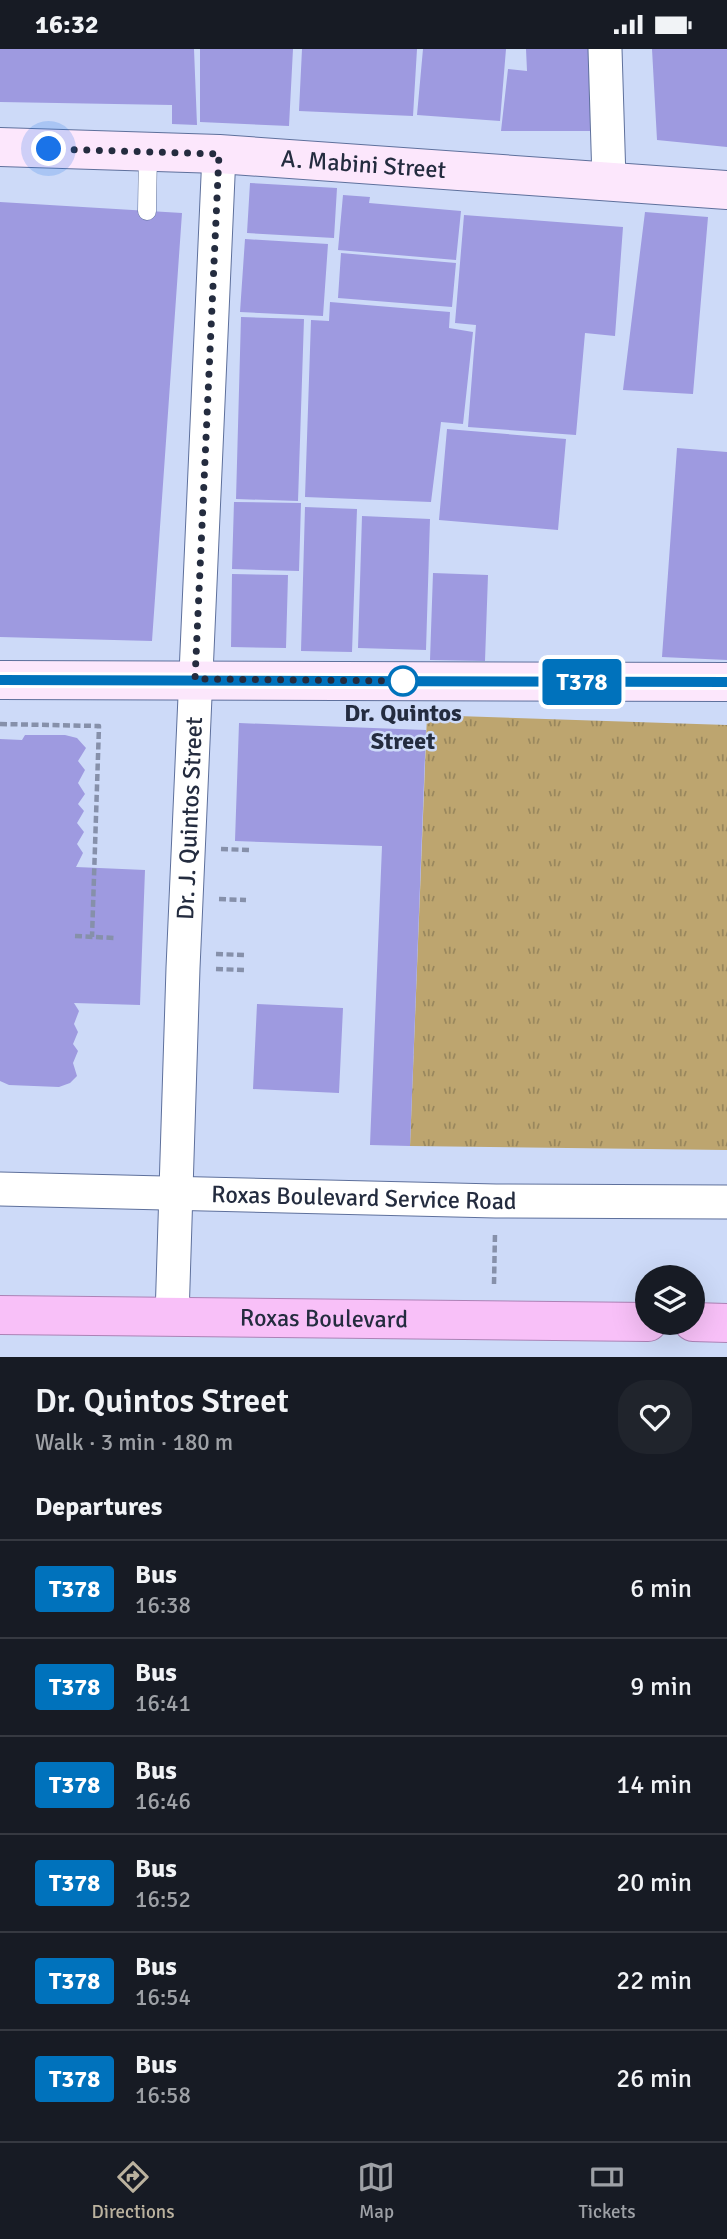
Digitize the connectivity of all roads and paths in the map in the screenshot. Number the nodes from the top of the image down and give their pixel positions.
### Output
1 (606, 49) edge
2 (0, 147) edge
3 (148, 152) junction
4 (219, 154) junction
5 (609, 180) junction
6 (727, 190) edge
7 (147, 211) dead end
8 (195, 679) junction
9 (0, 680) edge
10 (727, 683) edge
11 (0, 724) edge
12 (238, 849) dead end
13 (249, 850) dead end
14 (236, 899) dead end
15 (246, 899) dead end
16 (75, 936) dead end
17 (92, 937) junction
18 (114, 938) dead end
19 (233, 954) dead end
20 (244, 955) dead end
21 (233, 969) dead end
22 (244, 970) dead end
23 (0, 1189) edge
24 (174, 1191) junction
25 (496, 1201) junction
26 (727, 1202) edge
27 (0, 1315) edge
28 (172, 1317) junction
29 (494, 1320) junction
30 (635, 1322) edge
31 (705, 1322) edge
32 (727, 1323) edge

1 - 5 street
2 - 3 main road, A. Mabini Street
3 - 4 main road, A. Mabini Street
3 - 7 lane
4 - 5 main road, A. Mabini Street
4 - 8 street, Dr. J. Quintos Street
5 - 6 main road, A. Mabini Street
8 - 9 main road
8 - 10 main road
8 - 24 street, Dr. J. Quintos Street
11 - 17 path
12 - 13 path
14 - 15 path
16 - 17 path
17 - 18 path
19 - 20 path
21 - 22 path
23 - 24 street, Roxas Boulevard Service Road
24 - 25 street, Roxas Boulevard Service Road
24 - 28 street, Dr. J. Quintos Street
25 - 26 street, Roxas Boulevard Service Road
25 - 29 path
27 - 28 highway, Roxas Boulevard
28 - 29 highway, Roxas Boulevard
29 - 30 highway, Roxas Boulevard
31 - 32 highway

